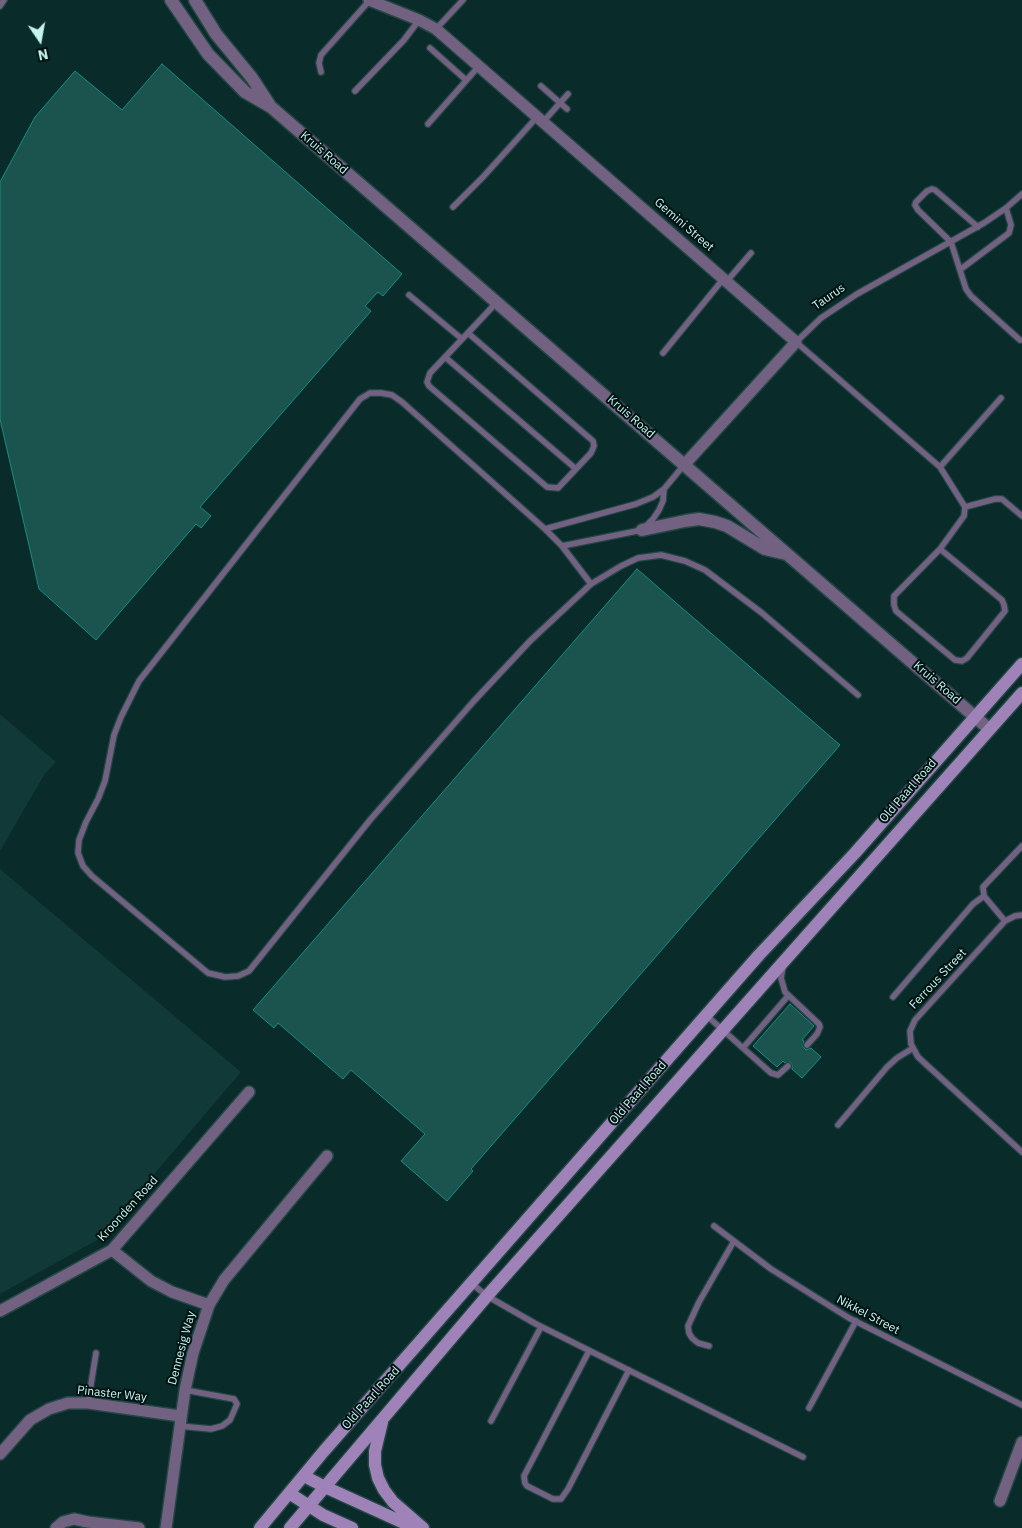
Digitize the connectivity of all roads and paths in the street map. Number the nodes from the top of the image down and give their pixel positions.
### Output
1 (4, 0) edge
2 (171, 0) edge
3 (195, 0) edge
4 (369, 0) edge
5 (463, 0) edge
6 (0, 6) edge
7 (419, 20) junction
8 (436, 29) junction
9 (430, 48) dead end
10 (479, 66) junction
11 (321, 72) dead end
12 (466, 80) junction
13 (540, 86) dead end
14 (355, 91) dead end
15 (568, 94) dead end
16 (560, 103) junction
17 (271, 106) junction
18 (567, 110) dead end
19 (540, 119) junction
20 (428, 124) dead end
21 (1022, 194) edge
22 (453, 207) dead end
23 (1006, 208) junction
24 (978, 227) junction
25 (951, 242) junction
26 (751, 253) dead end
27 (961, 269) junction
28 (726, 280) junction
29 (409, 295) dead end
30 (497, 302) junction
31 (468, 333) junction
32 (462, 339) junction
33 (1020, 340) dead end
34 (796, 342) junction
35 (663, 353) dead end
36 (445, 357) junction
37 (1001, 398) dead end
38 (685, 464) junction
39 (940, 467) junction
40 (576, 469) junction
41 (664, 489) junction
42 (965, 507) junction
43 (1022, 516) edge
44 (545, 529) junction
45 (642, 530) junction
46 (562, 546) junction
47 (940, 548) junction
48 (791, 556) junction
49 (591, 584) junction
50 (1022, 664) edge
51 (1022, 693) edge
52 (858, 695) dead end
53 (975, 716) junction
54 (990, 729) junction
55 (1022, 846) edge
56 (984, 896) junction
57 (1022, 915) edge
58 (1005, 921) junction
59 (784, 960) junction
60 (788, 996) junction
61 (893, 997) dead end
62 (706, 1015) junction
63 (723, 1030) junction
64 (807, 1044) dead end
65 (743, 1048) junction
66 (913, 1048) junction
67 (788, 1066) dead end
68 (249, 1092) dead end
69 (838, 1125) dead end
70 (1022, 1152) edge
71 (327, 1156) dead end
72 (714, 1226) dead end
73 (734, 1241) junction
74 (112, 1250) junction
75 (471, 1283) junction
76 (487, 1296) junction
77 (209, 1305) junction
78 (0, 1311) edge
79 (856, 1321) junction
80 (541, 1327) junction
81 (709, 1346) dead end
82 (589, 1351) junction
83 (96, 1353) dead end
84 (629, 1370) junction
85 (185, 1390) junction
86 (88, 1403) junction
87 (1022, 1405) edge
88 (809, 1408) dead end
89 (383, 1417) junction
90 (180, 1421) junction
91 (491, 1421) dead end
92 (1022, 1442) edge
93 (0, 1454) edge
94 (804, 1457) dead end
95 (304, 1476) junction
96 (325, 1487) junction
97 (289, 1493) junction
98 (1000, 1501) dead end
99 (309, 1506) junction
100 (86, 1525) edge
101 (56, 1528) edge
102 (139, 1528) edge
103 (166, 1528) edge
104 (260, 1528) edge
105 (290, 1528) edge
106 (352, 1528) edge
107 (415, 1528) edge
108 (423, 1528) edge

1 - 6 lane
2 - 17 street, Kruis Road
3 - 17 street, Kruis Road
4 - 7 street, Gemini Street
4 - 11 lane
5 - 8 lane
7 - 8 street, Gemini Street
7 - 14 lane
8 - 10 street, Gemini Street
9 - 12 lane
10 - 12 lane
10 - 19 street, Gemini Street
12 - 20 lane
13 - 16 lane
15 - 16 lane
16 - 18 lane
16 - 19 lane
17 - 30 street, Kruis Road
19 - 22 lane
19 - 28 street, Gemini Street
21 - 23 lane, Taurus
23 - 24 lane, Taurus
23 - 27 lane
24 - 25 lane, Taurus
24 - 25 lane
25 - 27 lane
25 - 34 lane, Taurus
26 - 28 lane
27 - 33 lane
28 - 34 street, Gemini Street
28 - 35 lane
29 - 32 lane
30 - 31 lane
30 - 38 street, Kruis Road
31 - 32 lane
31 - 40 lane
32 - 36 lane
34 - 38 street, Taurus
34 - 39 lane, Gemini Street
36 - 40 lane
36 - 40 lane
37 - 39 lane
38 - 41 lane
38 - 48 street, Kruis Road
39 - 42 lane, Gemini Street
41 - 44 lane
41 - 45 lane
42 - 43 lane
42 - 47 lane
44 - 46 lane
44 - 49 lane
45 - 46 lane
45 - 48 street
46 - 49 lane
47 - 47 lane
48 - 53 street, Kruis Road
49 - 52 lane
50 - 53 main road, Old Paarl Road
51 - 54 main road, Old Paarl Road
53 - 54 street, Kruis Road
53 - 62 main road, Old Paarl Road
54 - 59 main road, Old Paarl Road
55 - 56 lane
56 - 58 lane
56 - 61 lane
57 - 58 lane, Ferrous Street
58 - 66 lane, Ferrous Street
59 - 60 lane
59 - 63 main road, Old Paarl Road
60 - 64 lane
60 - 65 lane
62 - 63 lane
62 - 75 main road, Old Paarl Road
63 - 65 lane
63 - 76 main road, Old Paarl Road
65 - 67 lane
66 - 69 lane
66 - 70 lane
68 - 74 street, Kroonden Road
71 - 77 street, Dennesig Way
72 - 73 lane, Nikkel Street
73 - 79 lane, Nikkel Street
73 - 81 lane
74 - 77 street
74 - 78 street, Kroonden Road
75 - 76 lane
75 - 95 main road, Old Paarl Road
76 - 80 lane
76 - 89 main road, Old Paarl Road
77 - 85 street, Dennesig Way
79 - 87 lane, Nikkel Street
79 - 88 lane
80 - 82 lane
80 - 91 lane
82 - 84 lane
82 - 84 lane
83 - 86 lane
84 - 94 lane
85 - 90 street, Dennesig Way
85 - 90 lane
86 - 90 street, Pinaster Way
86 - 93 street, Pinaster Way
89 - 96 main road, Old Paarl Road
89 - 108 main road
90 - 103 street, Dennesig Way
92 - 98 street
95 - 96 main road
95 - 97 main road, Old Paarl Road
96 - 99 main road, Old Paarl Road
96 - 107 main road
97 - 99 main road
97 - 104 main road, Old Paarl Road
99 - 105 main road, Old Paarl Road
99 - 106 main road
100 - 101 street
100 - 102 street

